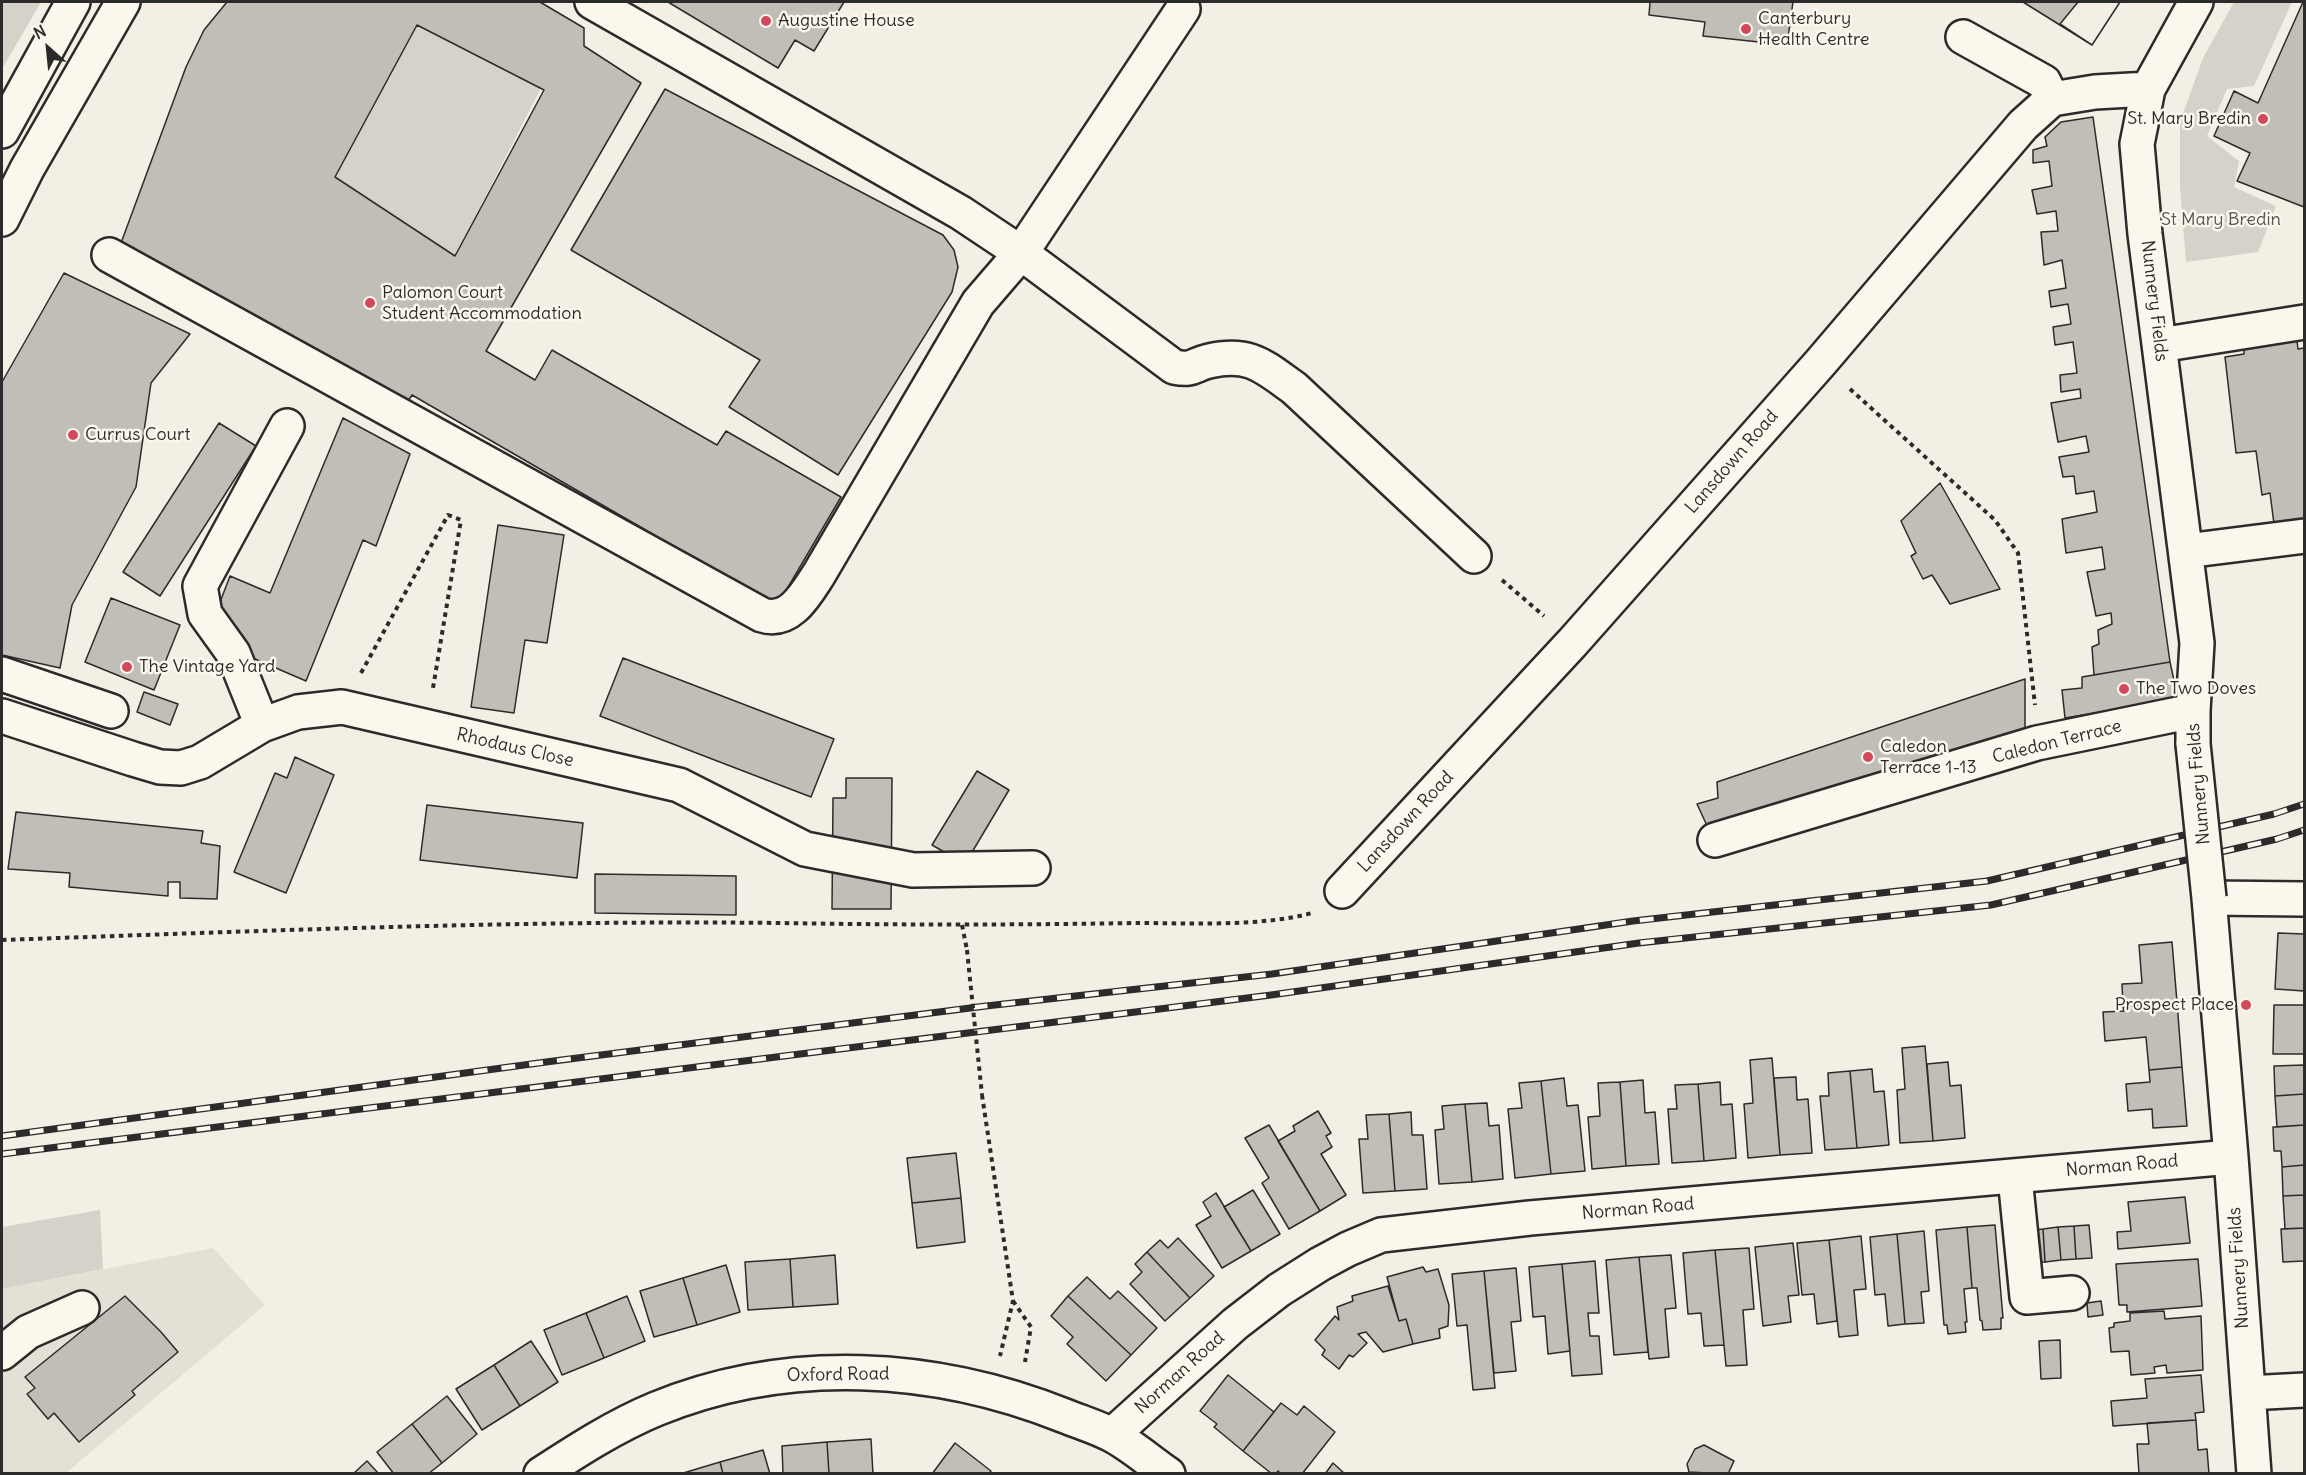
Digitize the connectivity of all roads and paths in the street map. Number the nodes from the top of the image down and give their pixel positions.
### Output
1 (73, 2) edge
2 (123, 2) edge
3 (592, 2) edge
4 (2196, 2) edge
5 (1182, 9) dead end
6 (1964, 37) dead end
7 (2148, 89) junction
8 (2052, 99) junction
9 (2, 131) edge
10 (2, 219) edge
11 (1021, 253) junction
12 (109, 255) dead end
13 (2304, 322) edge
14 (2160, 345) junction
15 (1821, 362) junction
16 (287, 426) dead end
17 (2304, 536) edge
18 (2186, 551) junction
19 (1474, 556) joint
20 (1573, 642) junction
21 (2, 674) edge
22 (342, 707) junction
23 (111, 711) dead end
24 (2193, 711) junction
25 (2, 716) edge
26 (262, 725) junction
27 (427, 728) junction
28 (2039, 743) junction
29 (1715, 840) dead end
30 (1033, 868) dead end
31 (1342, 891) joint
32 (2209, 898) junction
33 (2304, 899) edge
34 (962, 925) junction
35 (2, 940) edge
36 (2231, 1156) junction
37 (2015, 1177) junction
38 (2072, 1293) dead end
39 (1013, 1301) junction
40 (82, 1308) dead end
41 (2, 1353) edge
42 (2304, 1390) edge
43 (2248, 1393) junction
44 (1005, 1395) junction
45 (1112, 1435) junction
46 (541, 1473) edge
47 (1168, 1473) edge
48 (2254, 1473) edge

1 - 9 main road
2 - 10 main road
3 - 11 main road
4 - 7 main road, Nunnery Fields
5 - 11 main road
6 - 8 main road
7 - 8 main road
7 - 14 main road, Nunnery Fields
8 - 15 main road, Lansdown Road
11 - 12 main road
11 - 19 main road
13 - 14 main road
14 - 18 main road, Nunnery Fields
15 - 20 main road, Lansdown Road
15 - 28 path
16 - 26 main road
17 - 18 main road
18 - 24 main road, Nunnery Fields
19 - 20 path
20 - 31 main road, Lansdown Road
21 - 23 main road
22 - 26 main road, Rhodaus Close
22 - 27 main road, Rhodaus Close
22 - 27 path
24 - 28 main road, Caledon Terrace
24 - 32 main road, Nunnery Fields, bridge
25 - 26 main road, Rhodaus Close
27 - 30 main road, Rhodaus Close
28 - 29 main road, Caledon Terrace
31 - 34 path
32 - 33 main road
32 - 36 main road, Nunnery Fields
34 - 35 path
34 - 39 path, bridge
36 - 37 main road, Norman Road
36 - 43 main road, Nunnery Fields
37 - 38 main road
37 - 45 main road, Norman Road
39 - 44 path
39 - 44 path
40 - 41 main road
42 - 43 main road
43 - 48 main road, Nunnery Fields
44 - 45 main road, Oxford Road
44 - 46 main road, Oxford Road
45 - 47 main road, Oxford Road

